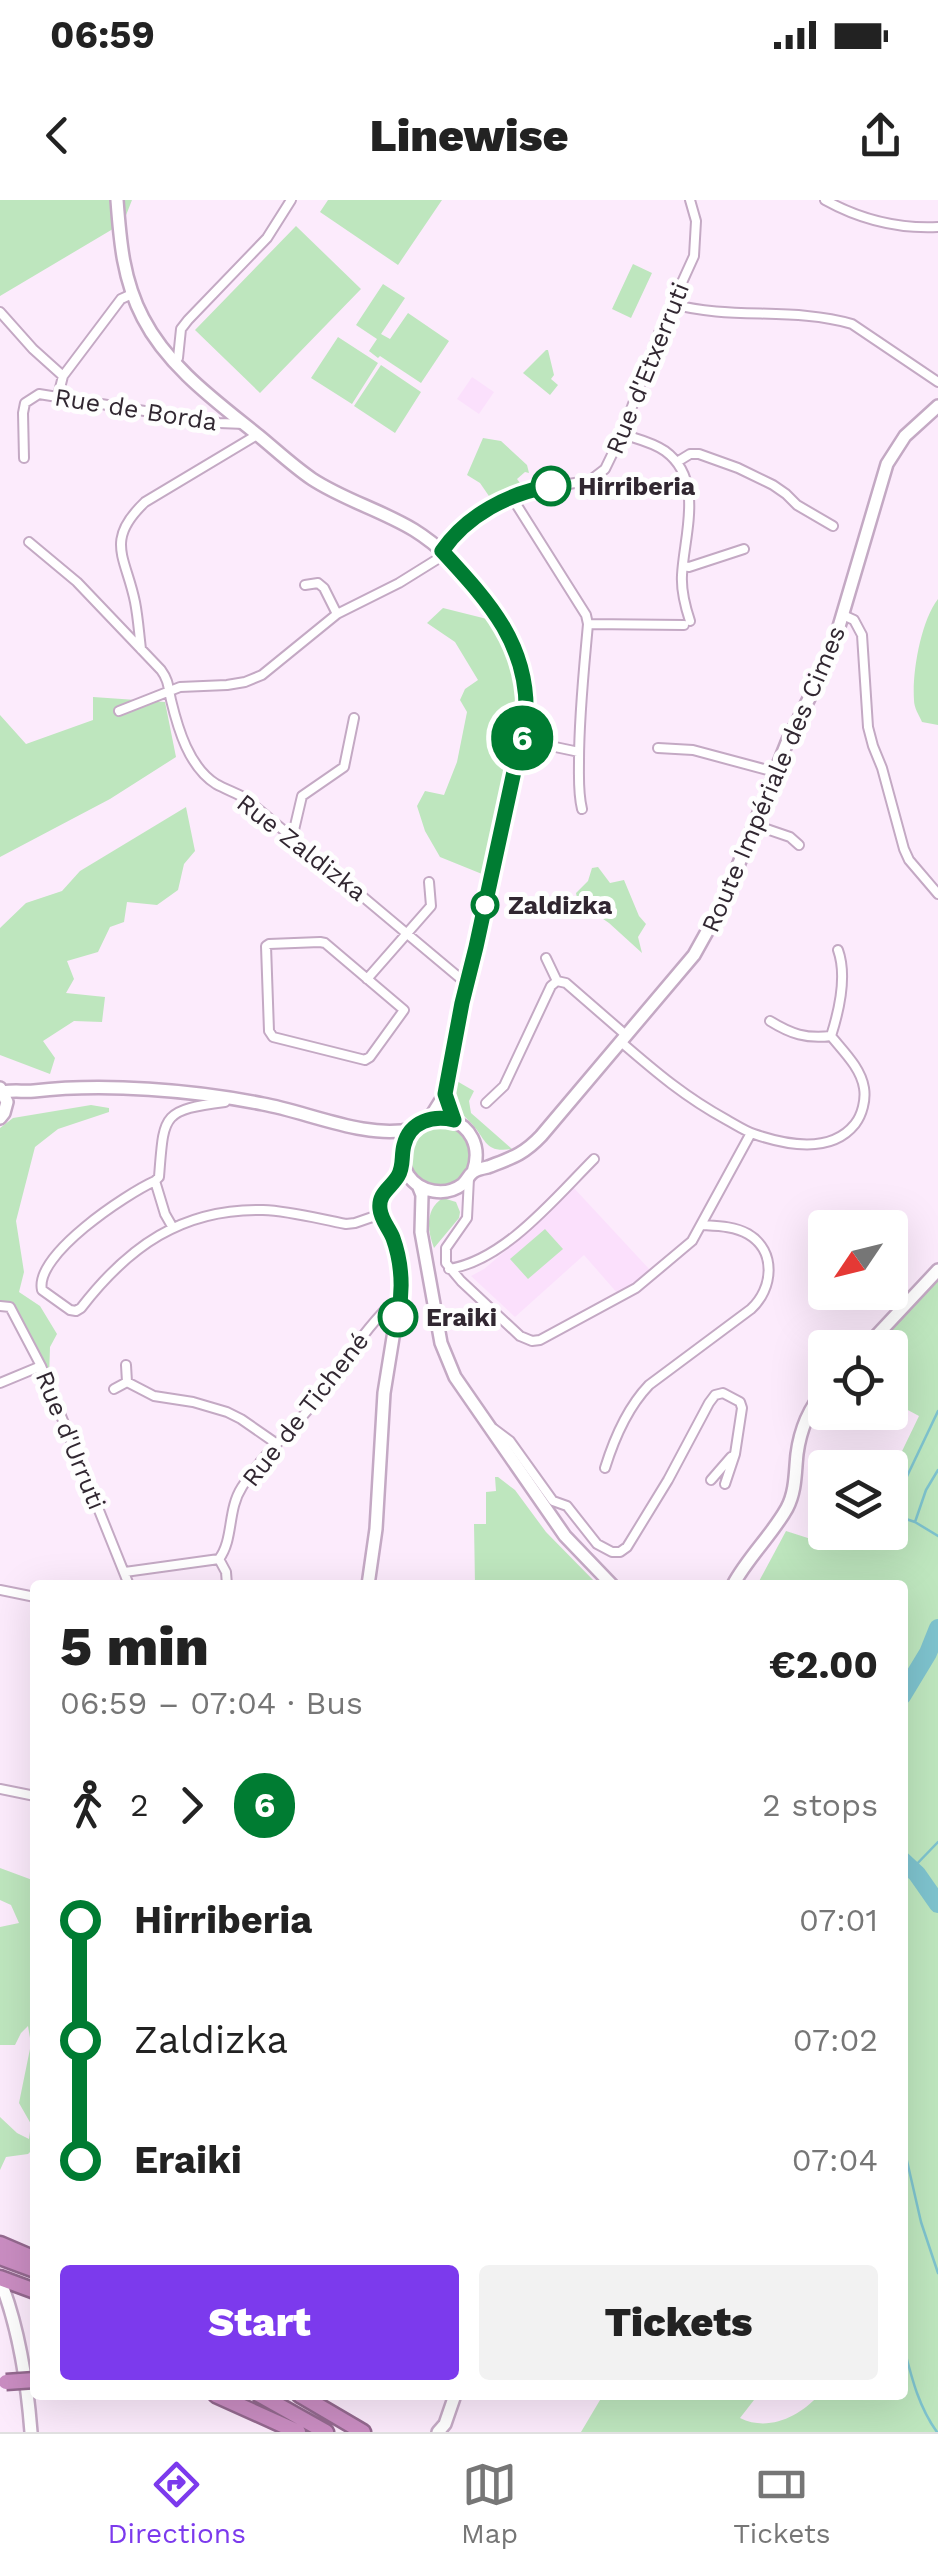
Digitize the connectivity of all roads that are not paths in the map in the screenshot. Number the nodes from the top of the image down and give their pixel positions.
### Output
1 (117, 200) edge
2 (291, 200) edge
3 (690, 200) edge
4 (825, 200) edge
5 (938, 227) edge
6 (132, 294) junction
7 (672, 304) junction
8 (0, 312) edge
9 (174, 362) junction
10 (62, 376) junction
11 (938, 382) edge
12 (58, 396) junction
13 (938, 406) edge
14 (244, 424) junction
15 (622, 434) junction
16 (257, 435) junction
17 (24, 458) dead end
18 (677, 462) junction
19 (511, 496) junction
20 (833, 526) dead end
21 (29, 542) dead end
22 (744, 549) dead end
23 (442, 551) junction
24 (683, 566) junction
25 (305, 585) dead end
26 (337, 614) junction
27 (843, 615) junction
28 (588, 624) junction
29 (141, 649) junction
30 (170, 692) junction
31 (119, 711) dead end
32 (354, 718) dead end
33 (522, 740) junction
34 (658, 748) dead end
35 (579, 752) junction
36 (775, 772) junction
37 (582, 809) dead end
38 (755, 825) junction
39 (290, 835) junction
40 (800, 845) dead end
41 (429, 882) dead end
42 (938, 894) edge
43 (408, 933) junction
44 (838, 950) dead end
45 (546, 958) dead end
46 (368, 978) junction
47 (467, 980) junction
48 (557, 981) junction
49 (770, 1021) dead end
50 (832, 1036) junction
51 (624, 1039) junction
52 (2, 1090) edge
53 (32, 1091) junction
54 (445, 1094) junction
55 (240, 1100) junction
56 (486, 1103) dead end
57 (3, 1113) edge
58 (430, 1118) junction
59 (454, 1120) junction
60 (412, 1129) junction
61 (372, 1132) junction
62 (751, 1133) junction
63 (475, 1143) junction
64 (403, 1149) junction
65 (506, 1159) junction
66 (594, 1159) dead end
67 (403, 1163) junction
68 (471, 1175) junction
69 (156, 1182) junction
70 (417, 1184) junction
71 (390, 1186) junction
72 (452, 1190) junction
73 (438, 1192) junction
74 (422, 1210) junction
75 (468, 1211) junction
76 (380, 1214) junction
77 (701, 1226) junction
78 (173, 1228) junction
79 (449, 1268) junction
80 (938, 1270) edge
81 (0, 1306) edge
82 (400, 1306) junction
83 (882, 1330) edge
84 (41, 1366) junction
85 (126, 1366) dead end
86 (0, 1383) edge
87 (808, 1416) edge
88 (487, 1424) junction
89 (277, 1444) junction
90 (735, 1454) junction
91 (605, 1468) dead end
92 (710, 1480) dead end
93 (724, 1484) dead end
94 (571, 1510) junction
95 (548, 1512) junction
96 (220, 1558) junction
97 (125, 1572) junction
98 (127, 1580) edge
99 (227, 1580) edge
100 (369, 1580) edge
101 (607, 1580) edge
102 (736, 1580) edge
103 (0, 1590) edge
104 (30, 1596) edge
105 (0, 1789) edge
106 (30, 1795) edge
107 (0, 2244) edge
108 (30, 2256) edge
109 (1, 2257) edge
110 (30, 2268) edge
111 (3, 2280) edge
112 (30, 2289) edge
113 (30, 2380) edge
114 (3, 2382) edge
115 (227, 2400) edge
116 (269, 2400) edge
117 (309, 2400) edge
118 (453, 2400) edge
119 (442, 2424) edge
120 (31, 2432) edge
121 (298, 2432) edge
122 (326, 2432) edge
123 (364, 2432) edge

1 - 6 street
2 - 9 street
3 - 7 street, Rue d'Etxerruti
4 - 5 street
6 - 9 street
6 - 10 street
7 - 11 street
7 - 15 street, Rue d'Etxerruti
8 - 10 street
9 - 14 street
10 - 12 street
12 - 14 street, Rue de Borda
12 - 17 street, Rue de Borda
13 - 27 street, Route Impériale des Cimes
14 - 16 street
15 - 18 street
15 - 19 street, Rue d'Etxerruti
16 - 23 street
16 - 29 street
18 - 20 street
18 - 24 street
19 - 23 street, Rue d'Etxerruti
19 - 28 street
21 - 29 street, Rue Zaldizka
22 - 24 street
23 - 26 street, Rue d'Etxerruti
23 - 33 street
24 - 28 street
25 - 26 street
26 - 30 street, Rue d'Etxerruti
27 - 36 street, Route Impériale des Cimes
27 - 42 street
28 - 35 street
29 - 30 street, Rue Zaldizka
30 - 31 street, Rue d'Etxerruti
30 - 39 street, Rue Zaldizka
32 - 39 street
33 - 35 street
33 - 47 street
34 - 36 street
35 - 37 street
36 - 38 street, Route Impériale des Cimes
38 - 40 street
38 - 51 street, Route Impériale des Cimes
39 - 43 street, Rue Zaldizka
41 - 43 street
43 - 46 street
43 - 47 street, Rue Zaldizka
44 - 50 street
45 - 48 street
46 - 46 street
47 - 54 street
48 - 51 street
48 - 56 street
49 - 50 street
50 - 62 street
51 - 62 street
51 - 65 street, Route Impériale des Cimes
52 - 53 street
52 - 57 street
53 - 55 street
53 - 57 street
54 - 58 street
54 - 59 street
55 - 61 street
55 - 69 street
58 - 59 street
58 - 60 street
59 - 63 street
60 - 61 street
60 - 64 street
61 - 64 street
62 - 77 street
63 - 65 street
63 - 68 street
64 - 67 street
65 - 68 street, Route Impériale des Cimes
66 - 79 street
67 - 70 street
67 - 71 street
68 - 72 street
68 - 75 street
69 - 78 street
69 - 78 street
70 - 71 street
70 - 73 street
70 - 74 street
71 - 76 street
72 - 73 street
72 - 75 street
73 - 74 street
74 - 88 street
75 - 79 street
76 - 78 street
76 - 82 street
77 - 79 street
77 - 91 street
80 - 83 street
81 - 84 street, Rue d'Urruti
82 - 89 street, Rue de Tichené
82 - 100 street
84 - 86 street
84 - 97 street, Rue d'Urruti
85 - 89 street
87 - 102 street
88 - 94 street
88 - 95 street
89 - 96 street, Rue de Tichené
90 - 92 street
90 - 93 street
90 - 94 street
94 - 95 street
95 - 101 street
96 - 97 street
96 - 99 street
97 - 98 street, Rue d'Urruti
103 - 104 street
105 - 106 street
107 - 108 highway
109 - 110 highway
111 - 112 highway
111 - 120 street
113 - 114 highway, bridge
115 - 121 highway
116 - 122 highway
117 - 123 highway
118 - 119 street

